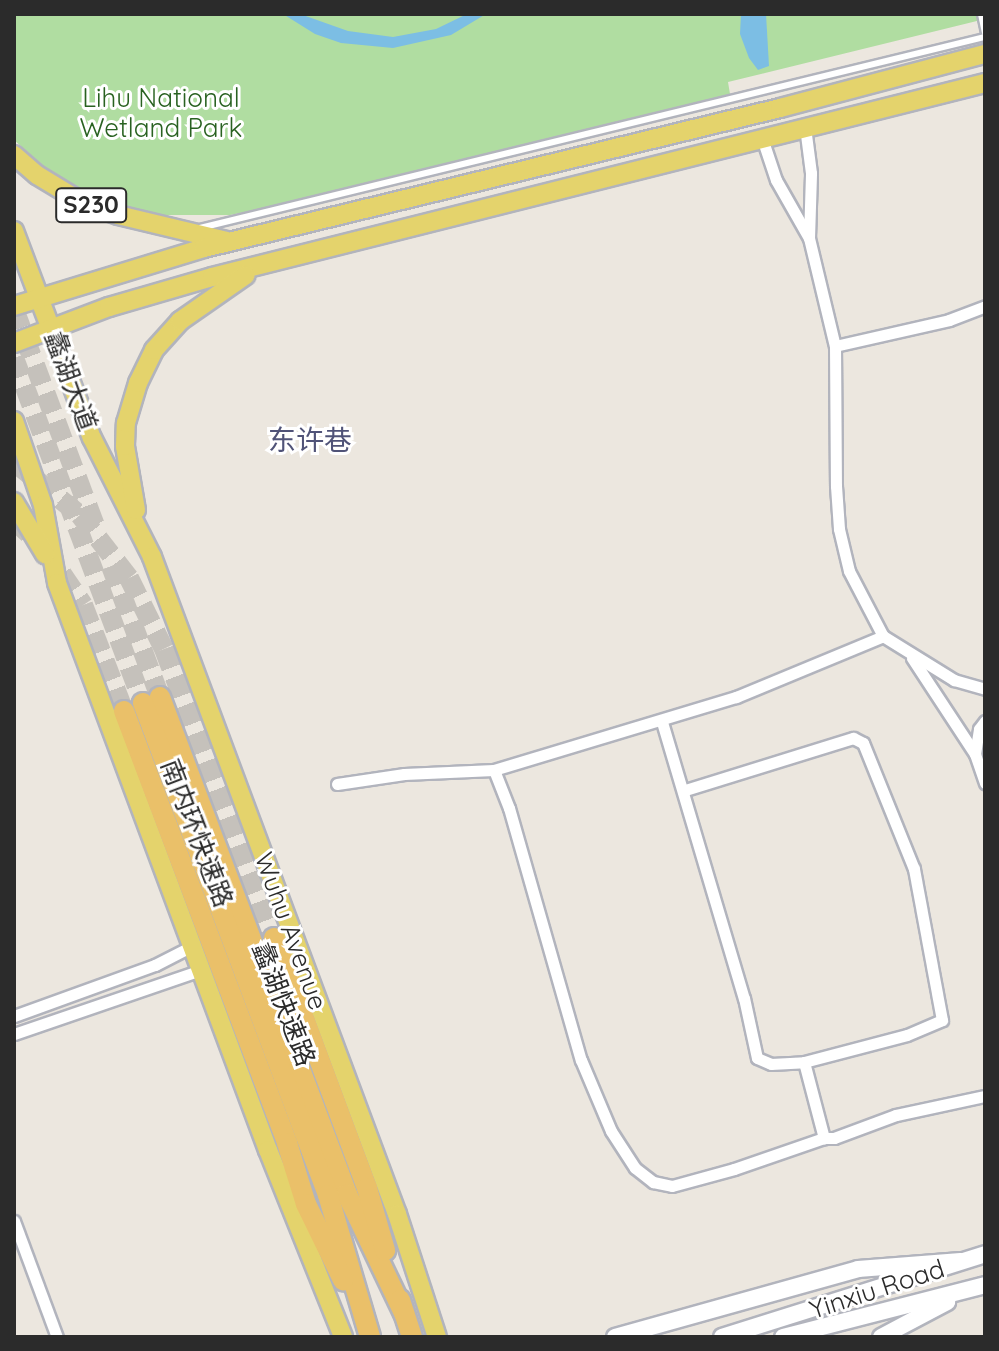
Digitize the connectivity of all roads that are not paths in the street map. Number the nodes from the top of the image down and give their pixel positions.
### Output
1 (981, 14) edge
2 (985, 35) edge
3 (985, 54) edge
4 (985, 83) edge
5 (805, 127) junction
6 (762, 138) junction
7 (14, 155) edge
8 (179, 230) junction
9 (14, 231) edge
10 (809, 238) junction
11 (230, 241) junction
12 (262, 265) junction
13 (40, 298) junction
14 (14, 306) edge
15 (985, 306) edge
16 (51, 328) junction
17 (14, 343) edge
18 (835, 346) junction
19 (14, 421) edge
20 (14, 502) edge
21 (139, 526) junction
22 (57, 583) junction
23 (883, 636) junction
24 (908, 653) junction
25 (985, 689) edge
26 (985, 721) edge
27 (662, 722) junction
28 (975, 754) junction
29 (494, 770) junction
30 (985, 783) edge
31 (337, 784) dead end
32 (685, 790) junction
33 (274, 938) tunnel mouth
34 (192, 946) junction
35 (201, 970) junction
36 (14, 1016) edge
37 (14, 1034) edge
38 (804, 1062) junction
39 (985, 1096) edge
40 (824, 1138) junction
41 (14, 1221) edge
42 (985, 1254) edge
43 (961, 1261) junction
44 (977, 1287) edge
45 (404, 1313) junction
46 (368, 1332) edge
47 (57, 1337) edge
48 (343, 1337) edge
49 (412, 1337) edge
50 (437, 1337) edge
51 (615, 1337) edge
52 (722, 1337) edge
53 (783, 1337) edge
54 (881, 1337) edge

1 - 2 lane
2 - 8 lane
3 - 11 main road
4 - 5 main road
5 - 6 main road
5 - 10 street
6 - 10 street
6 - 12 main road
7 - 8 main road, S230
8 - 11 main road, S230
9 - 13 main road, 蠡湖大道
10 - 18 street
11 - 13 main road
12 - 16 main road
12 - 21 main road
13 - 14 main road
13 - 16 main road, 蠡湖大道
15 - 18 street
16 - 17 main road
16 - 21 main road, 蠡湖大道
18 - 23 street
19 - 22 main road
20 - 22 main road
21 - 50 main road, Wuhu Avenue
22 - 34 main road
23 - 24 street
23 - 27 street
24 - 25 street
24 - 28 street
26 - 28 street
27 - 29 street
27 - 32 street
28 - 30 street
29 - 31 street
29 - 40 street
32 - 38 street
32 - 38 street
33 - 45 highway
34 - 35 main road
34 - 36 street
35 - 37 street
35 - 48 main road
38 - 40 street
39 - 40 street
41 - 47 street
42 - 43 main road, Yinxiu Road
43 - 51 main road
43 - 52 main road, Yinxiu Road
44 - 53 main road, Yinxiu Road
44 - 54 main road
45 - 46 highway, 蠡湖快速路
45 - 49 highway

